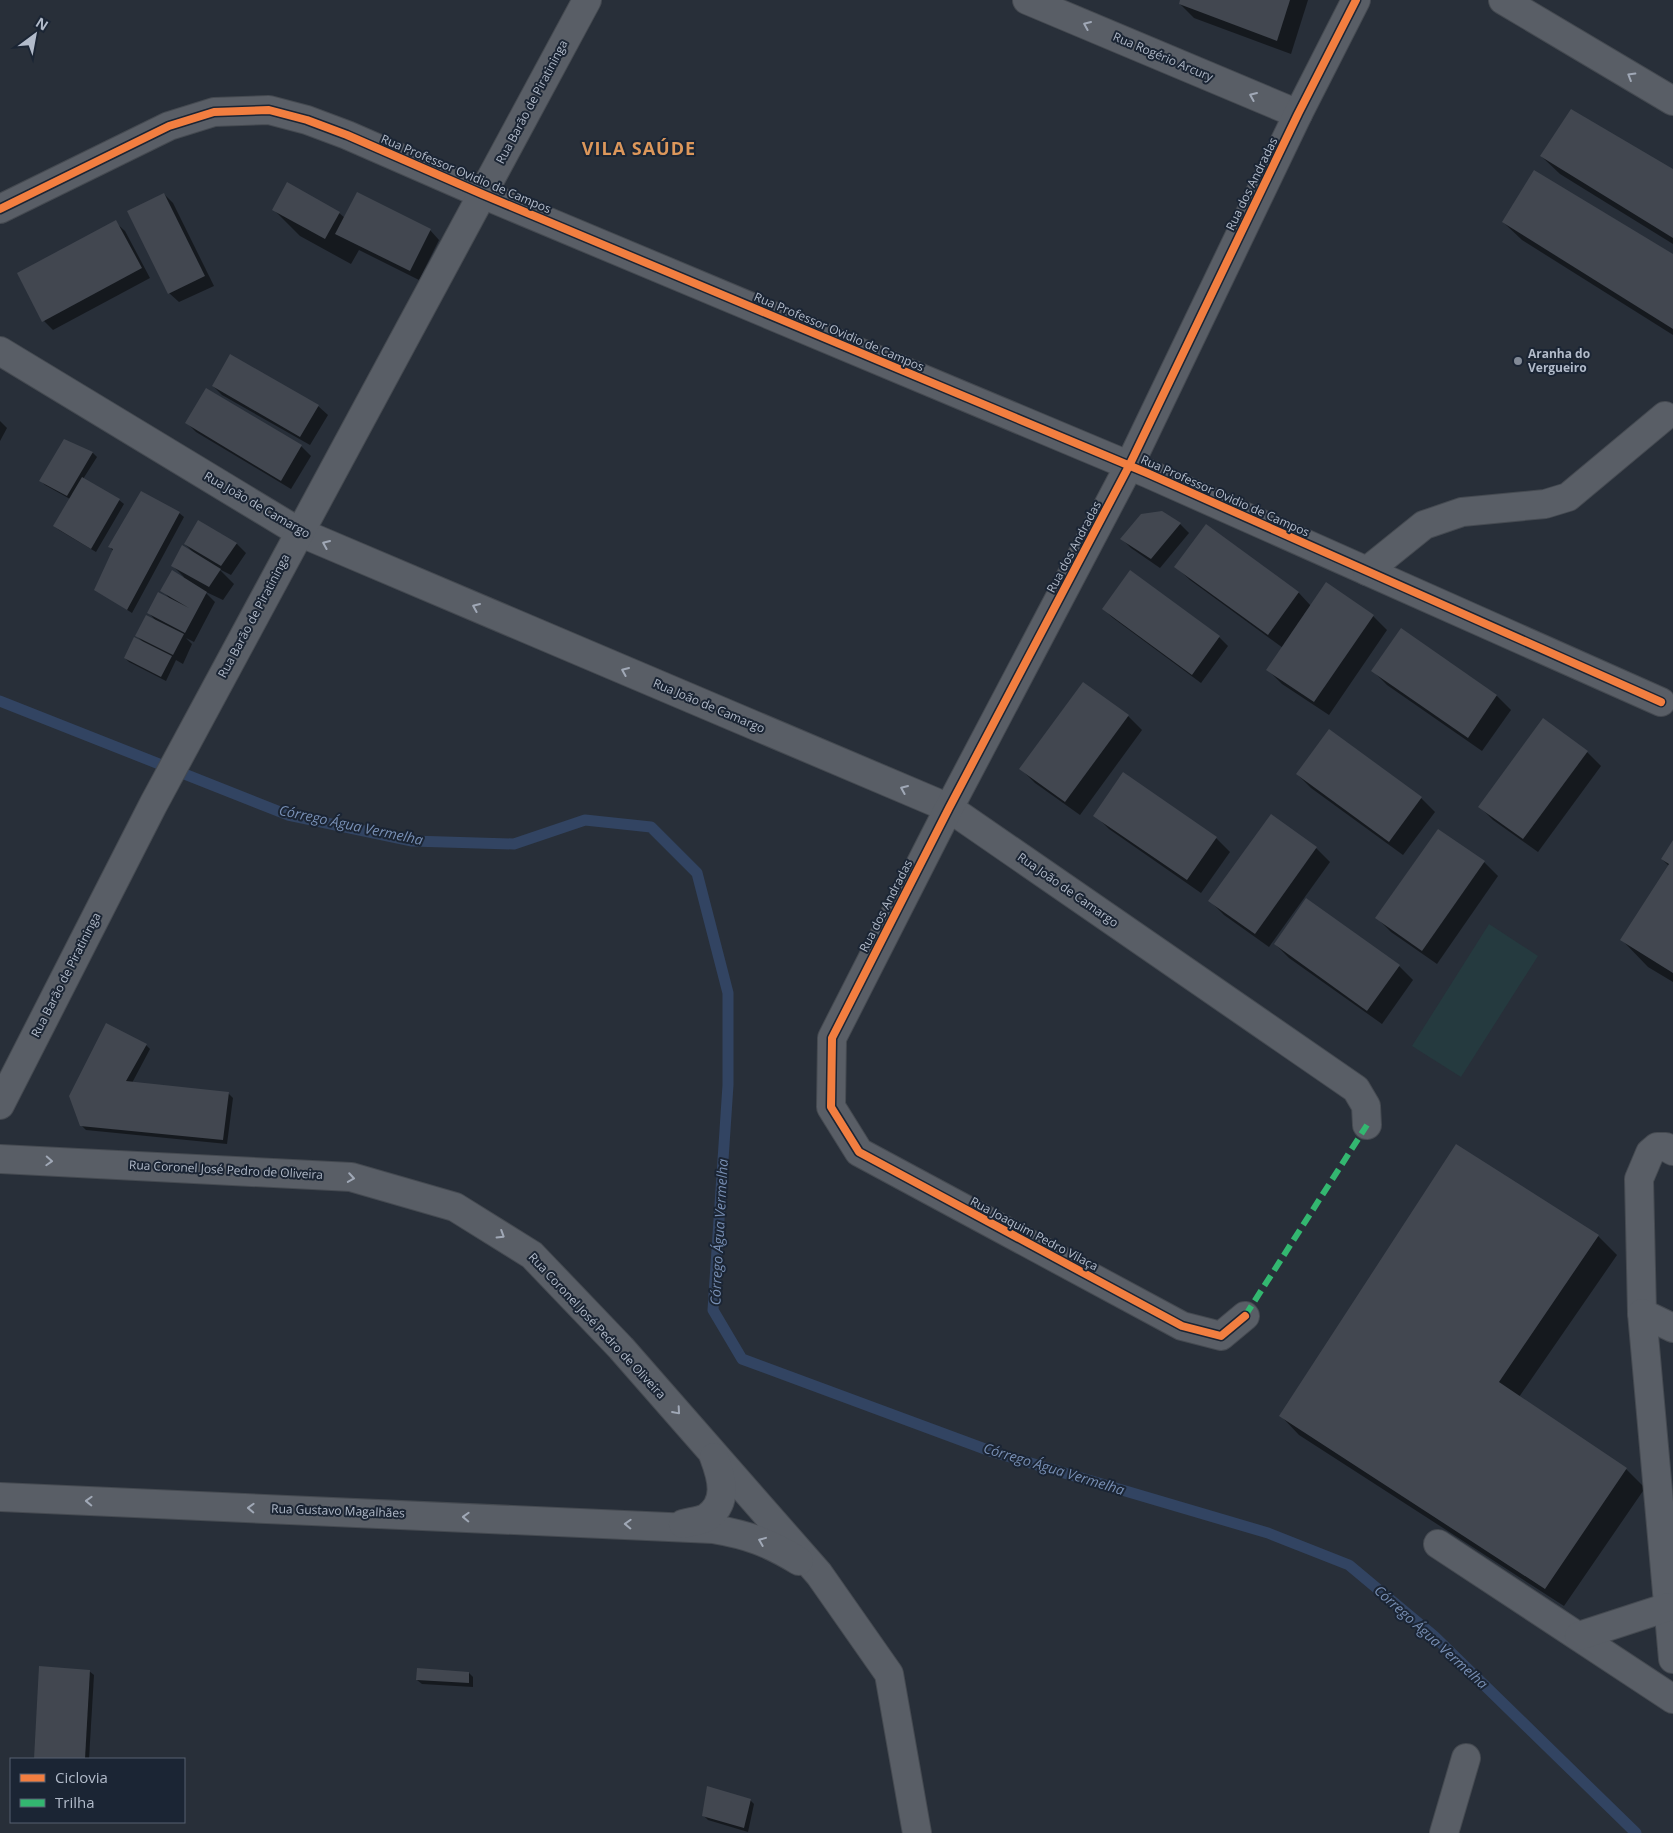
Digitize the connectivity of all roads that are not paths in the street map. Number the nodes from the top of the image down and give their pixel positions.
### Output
1 (587, 0) edge
2 (1027, 0) edge
3 (1356, 0) edge
4 (1503, 0) edge
5 (1673, 102) edge
6 (1298, 114) junction
7 (482, 194) junction
8 (0, 209) edge
9 (0, 351) edge
10 (1665, 416) dead end
11 (1129, 466) junction
12 (298, 532) junction
13 (1367, 571) junction
14 (1661, 702) dead end
15 (949, 808) junction
16 (0, 1105) edge
17 (831, 1107) joint
18 (1367, 1125) dead end
19 (1673, 1151) edge
20 (0, 1159) edge
21 (1642, 1313) junction
22 (1245, 1316) dead end
23 (1673, 1328) edge
24 (712, 1451) junction
25 (0, 1497) edge
26 (677, 1526) junction
27 (1438, 1544) dead end
28 (819, 1574) junction
29 (1668, 1607) junction
30 (1579, 1636) junction
31 (1673, 1659) edge
32 (1673, 1699) edge
33 (1466, 1758) dead end
34 (917, 1833) edge
35 (1444, 1833) edge

1 - 7 street, Rua Barão de Piratininga
6 -> 2 street, Rua Rogério Arcury
3 - 6 street, Rua dos Andradas
5 -> 4 street
6 - 11 street, Rua dos Andradas
7 - 8 street, Rua Professor Ovidio de Campos
7 - 11 street, Rua Professor Ovidio de Campos
7 - 12 street, Rua Barão de Piratininga
9 - 12 street, Rua João de Camargo
10 - 13 street
11 - 13 street, Rua Professor Ovidio de Campos
11 - 15 street, Rua dos Andradas
15 -> 12 street, Rua João de Camargo
12 - 16 street, Rua Barão de Piratininga
13 - 14 street, Rua Professor Ovidio de Campos
15 - 17 street, Rua dos Andradas
15 - 18 street, Rua João de Camargo
17 - 22 street, Rua Joaquim Pedro Vilaça
19 - 21 street
20 -> 24 street, Rua Coronel José Pedro de Oliveira
21 - 23 street
21 - 29 street
24 - 26 street, Rua Gustavo Magalhães
24 - 28 street, Rua Coronel José Pedro de Oliveira
26 -> 25 street, Rua Gustavo Magalhães
28 -> 26 street, Rua Gustavo Magalhães
27 - 30 street
28 - 34 street, Rua Coronel José Pedro de Oliveira
29 - 30 street
29 - 31 street
30 - 32 street
33 - 35 street

